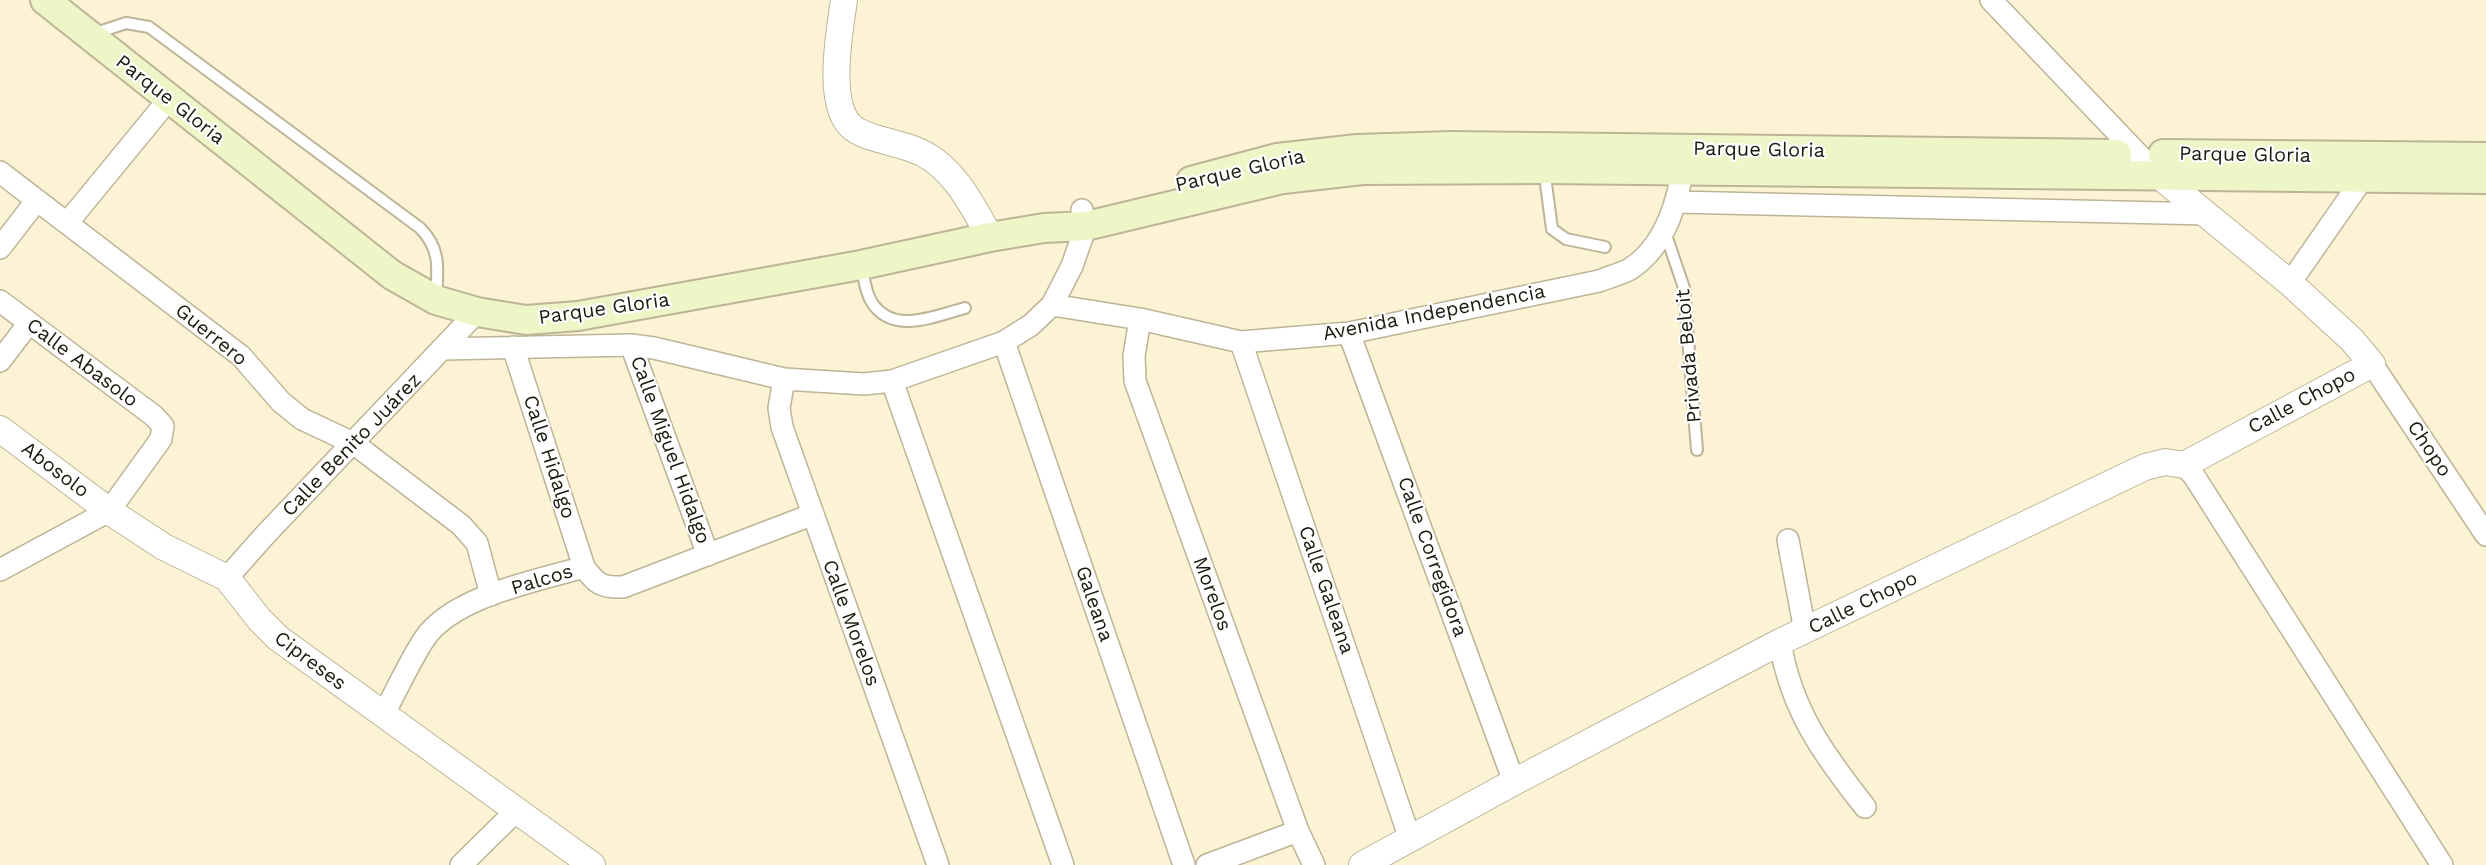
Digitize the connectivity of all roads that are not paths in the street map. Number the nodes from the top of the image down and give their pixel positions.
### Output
1 (45, 0) edge
2 (844, 0) edge
3 (1991, 0) edge
4 (89, 35) junction
5 (169, 99) junction
6 (2136, 154) junction
7 (2486, 157) edge
8 (1683, 160) junction
9 (1544, 169) junction
10 (0, 172) edge
11 (2157, 174) junction
12 (2363, 178) junction
13 (2486, 179) edge
14 (37, 201) junction
15 (1675, 202) junction
16 (2208, 214) junction
17 (1084, 218) junction
18 (68, 222) junction
19 (1664, 229) junction
20 (990, 237) junction
21 (1605, 247) dead end
22 (0, 248) edge
23 (861, 265) junction
24 (2290, 283) junction
25 (436, 300) junction
26 (0, 301) edge
27 (1052, 304) junction
28 (965, 308) dead end
29 (477, 312) junction
30 (1140, 320) junction
31 (29, 323) junction
32 (1350, 333) junction
33 (1004, 342) junction
34 (1241, 342) junction
35 (631, 345) junction
36 (513, 347) junction
37 (443, 350) junction
38 (0, 361) edge
39 (2372, 364) junction
40 (784, 379) junction
41 (892, 381) junction
42 (0, 429) edge
43 (354, 443) junction
44 (1697, 450) dead end
45 (2184, 465) junction
46 (109, 511) junction
47 (811, 515) junction
48 (2486, 535) edge
49 (1788, 540) dead end
50 (708, 555) junction
51 (584, 567) junction
52 (0, 570) edge
53 (227, 578) junction
54 (491, 595) junction
55 (1805, 631) junction
56 (1780, 642) junction
57 (382, 715) junction
58 (1514, 782) junction
59 (1866, 807) dead end
60 (516, 811) junction
61 (1298, 831) junction
62 (1410, 839) junction
63 (461, 865) edge
64 (592, 865) edge
65 (938, 865) edge
66 (1063, 865) edge
67 (1184, 865) edge
68 (1207, 865) edge
69 (1314, 865) edge
70 (1362, 865) edge
71 (2442, 865) edge

1 - 4 main road, Parque Gloria
2 - 20 street
3 - 6 street
4 - 5 main road, Parque Gloria
4 - 25 lane
5 - 18 street
5 - 25 main road, Parque Gloria
6 - 7 main road, Parque Gloria
6 - 8 main road, Parque Gloria
6 - 11 street
8 - 9 main road, Parque Gloria
8 - 11 main road, Parque Gloria
8 - 15 street, Avenida Independencia
8 - 17 main road, Parque Gloria
9 - 17 main road, Parque Gloria
9 - 21 lane
10 - 14 street, Guerrero
11 - 12 main road, Parque Gloria
11 - 16 street
12 - 13 main road, Parque Gloria
12 - 24 street
14 - 18 street, Guerrero
14 - 22 street
15 - 16 street
15 - 19 street, Avenida Independencia
16 - 24 street
17 - 20 main road, Parque Gloria
17 - 27 street
18 - 43 street, Guerrero
19 - 32 street, Avenida Independencia
19 - 44 lane, Privada Beloit
20 - 23 main road, Parque Gloria
23 - 28 lane
23 - 29 main road, Parque Gloria
24 - 39 street
25 - 29 main road, Parque Gloria
26 - 31 street, Calle Abasolo
27 - 30 street, Avenida Independencia
27 - 33 street
29 - 37 street, Calle Benito Juárez
30 - 34 street, Avenida Independencia
30 - 61 street, Morelos
31 - 38 street
31 - 46 street, Calle Abasolo
32 - 34 street, Avenida Independencia
32 - 58 street, Calle Corregidora
33 - 41 street
33 - 67 street, Galeana
34 - 62 street, Calle Galeana
35 - 36 street
35 - 40 street
35 - 50 street, Calle Miguel Hidalgo
36 - 37 street
36 - 51 street, Calle Hidalgo
37 - 43 street, Calle Benito Juárez
39 - 45 street, Calle Chopo
39 - 48 street, Chopo
40 - 41 street
40 - 47 street, Calle Morelos
41 - 66 street
42 - 46 street, Abosolo
43 - 53 street, Calle Benito Juárez
43 - 54 street, Guerrero
45 - 55 street, Calle Chopo
45 - 71 street
46 - 52 street
46 - 53 street, Cipreses
47 - 50 street, Palcos
47 - 65 street, Calle Morelos
49 - 55 street
50 - 51 street, Palcos
51 - 54 street, Palcos
53 - 57 street, Cipreses
54 - 57 street, Palcos
55 - 56 street, Calle Chopo
56 - 58 street, Calle Chopo
56 - 59 street
57 - 60 street, Cipreses
58 - 62 street, Calle Chopo
60 - 63 street
60 - 64 street, Cipreses
61 - 68 street
61 - 69 street, Morelos
62 - 70 street, Calle Chopo

